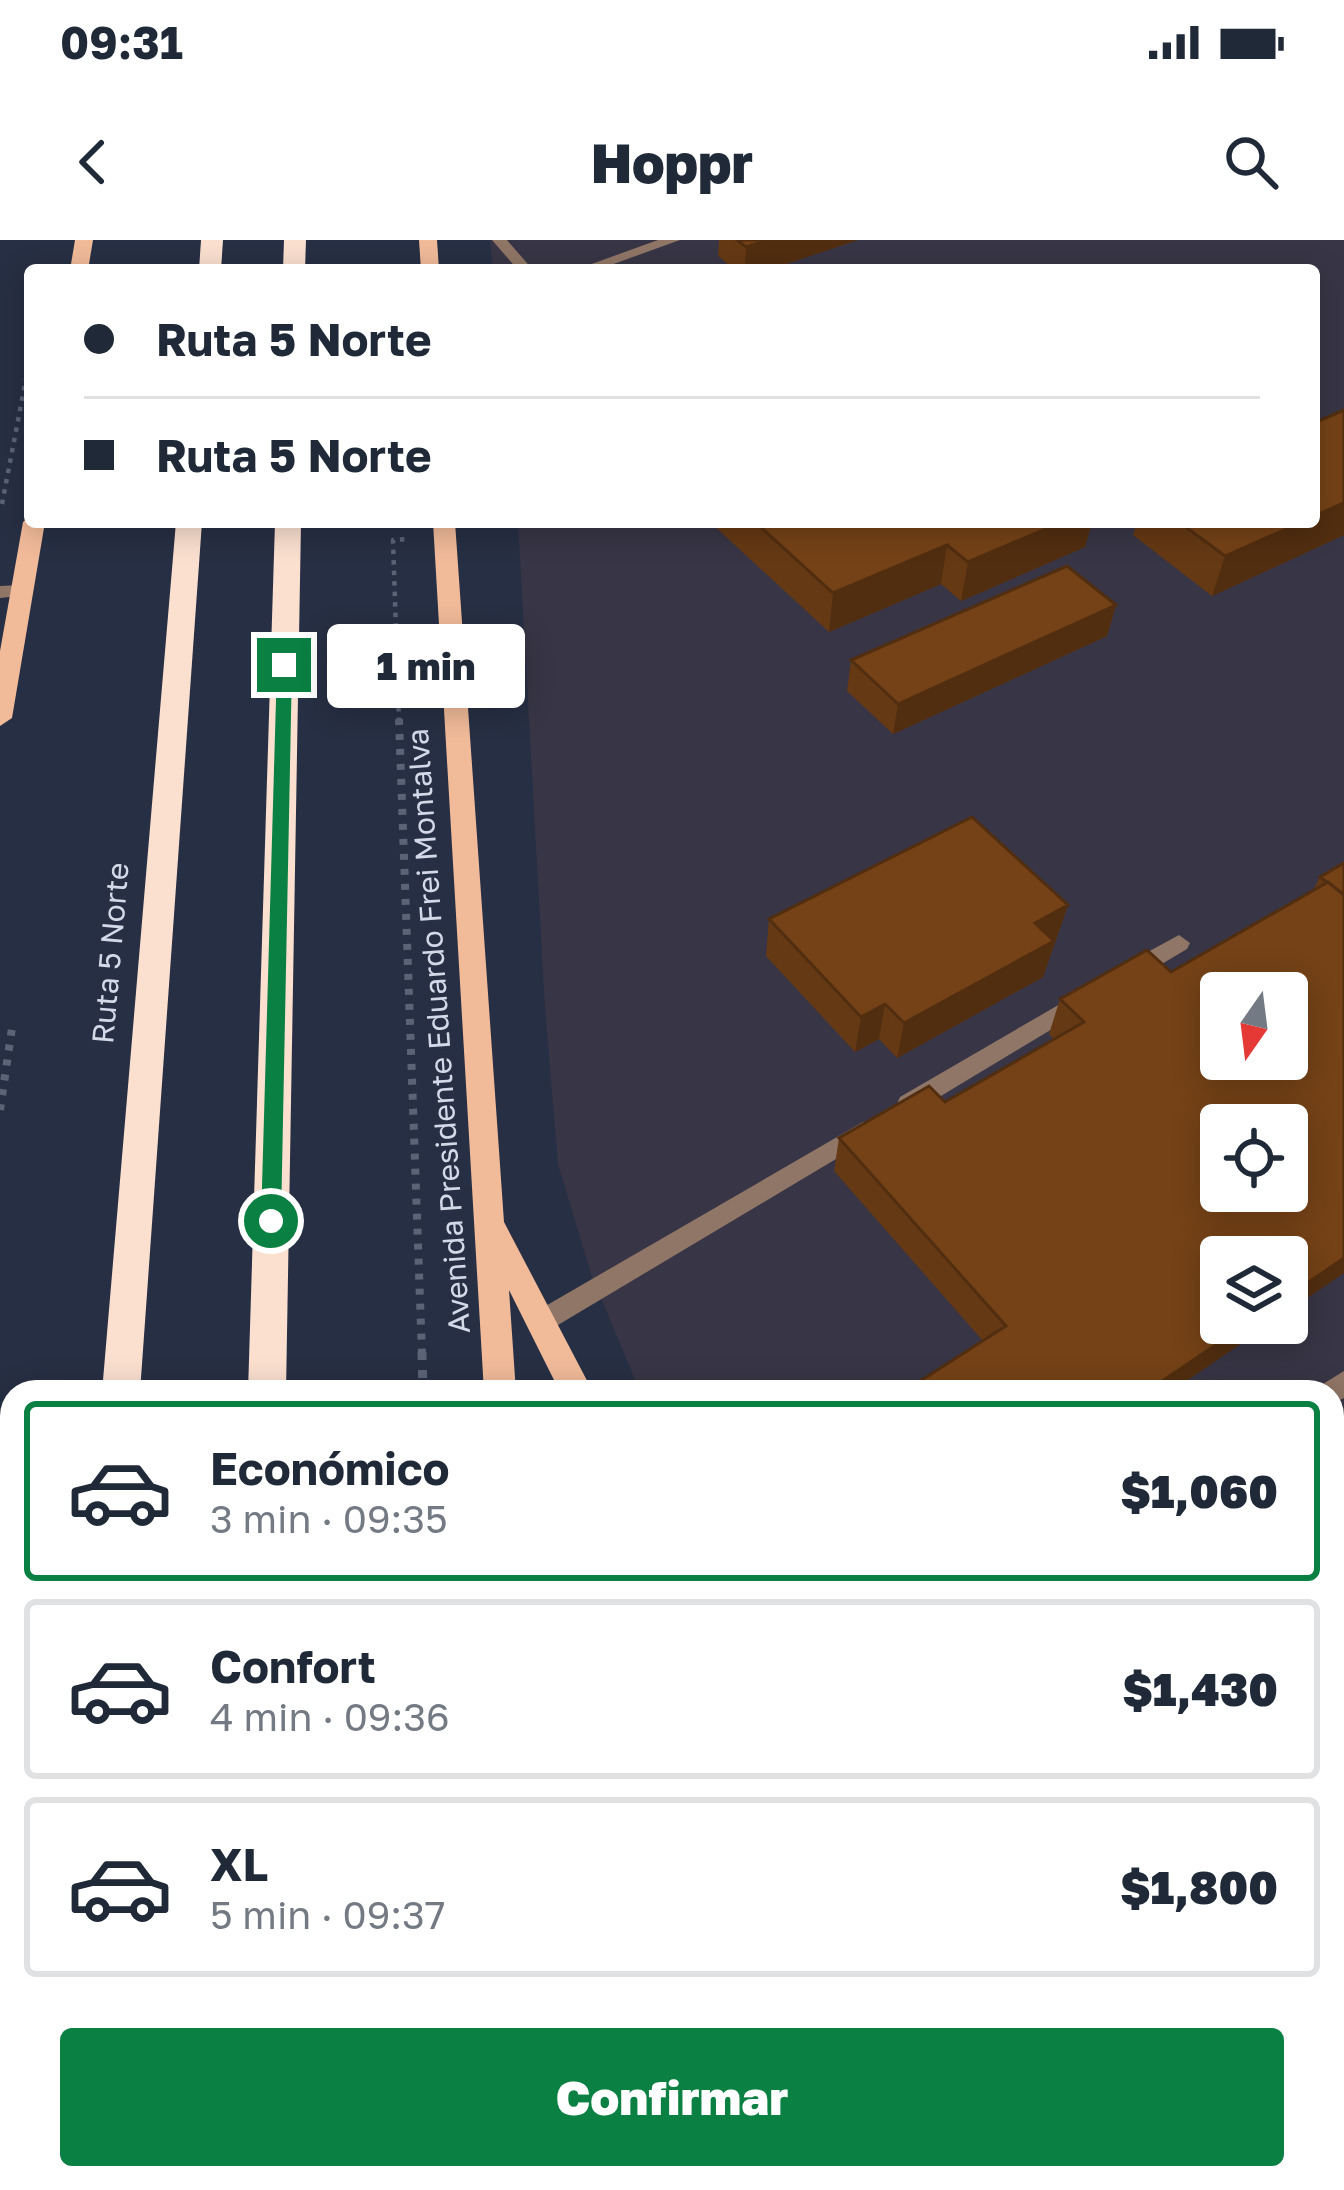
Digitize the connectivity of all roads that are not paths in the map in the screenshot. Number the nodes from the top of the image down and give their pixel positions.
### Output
1 (499, 240) edge
2 (673, 240) edge
3 (521, 264) edge
4 (600, 264) edge
5 (32, 528) edge
6 (189, 528) edge
7 (288, 528) edge
8 (444, 528) edge
9 (11, 591) edge
10 (0, 718) edge
11 (1180, 943) dead end
12 (489, 1218) junction
13 (539, 1324) junction
14 (122, 1380) edge
15 (267, 1380) edge
16 (499, 1380) edge
17 (570, 1380) edge

1 - 3 lane
2 - 4 lane
5 - 9 main road
6 - 14 highway, Ruta 5 Norte
7 - 15 highway
8 - 12 main road, Avenida Presidente Eduardo Frei Montalva
9 - 10 main road
11 - 13 lane
12 - 13 main road
12 - 16 main road, Avenida Presidente Eduardo Frei Montalva
13 - 17 main road

